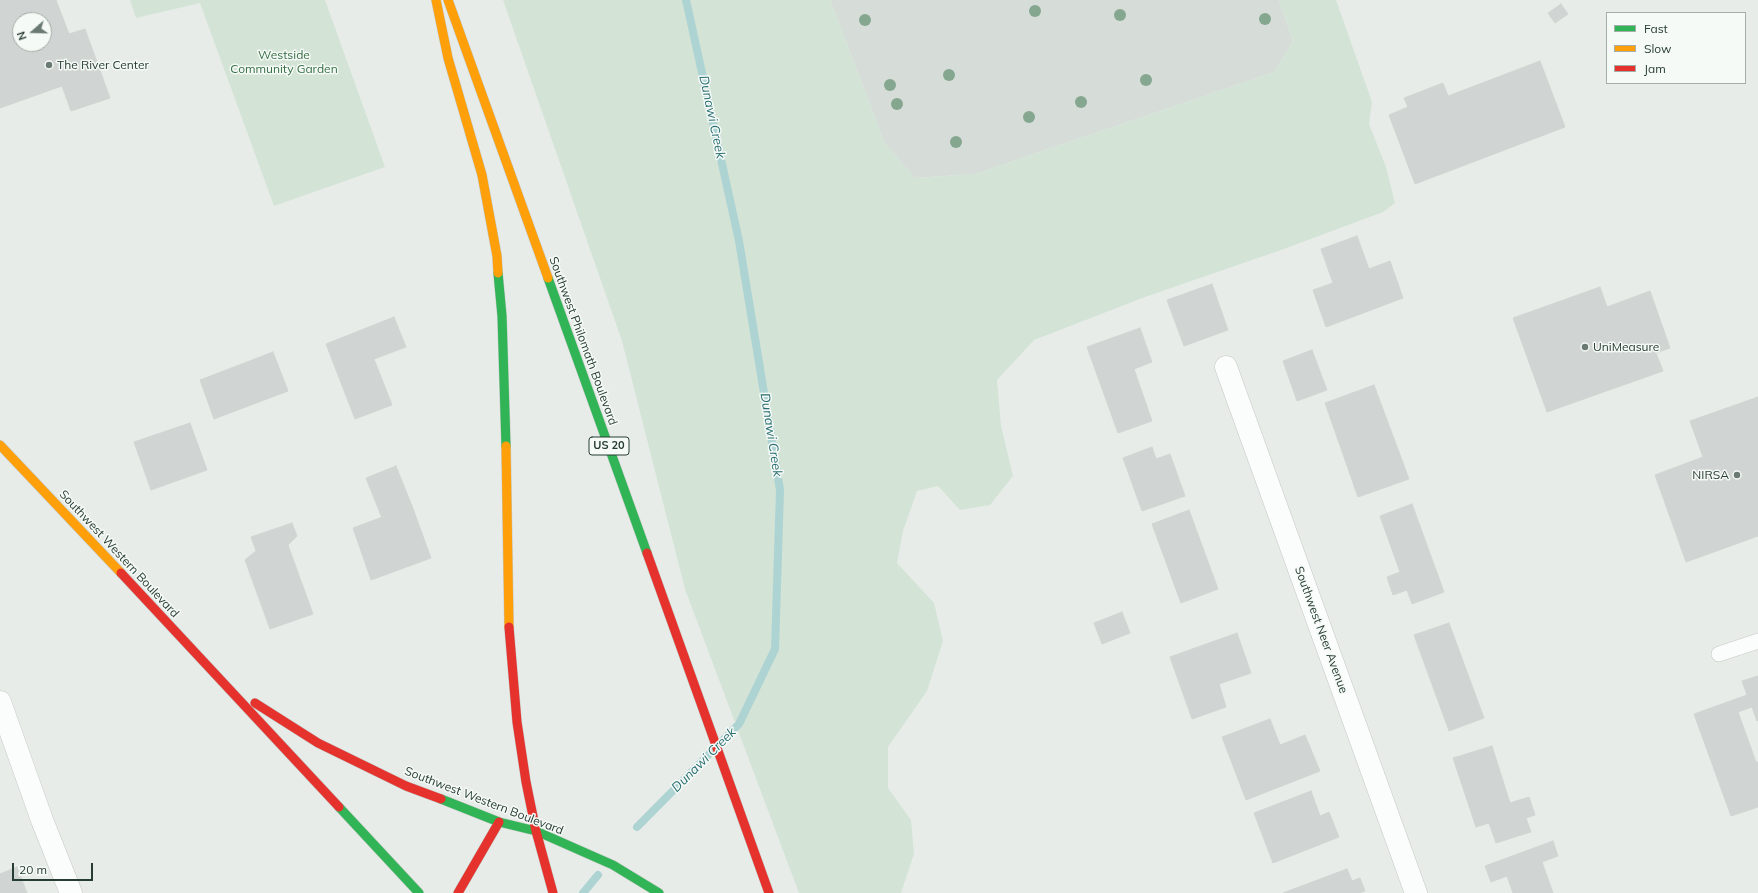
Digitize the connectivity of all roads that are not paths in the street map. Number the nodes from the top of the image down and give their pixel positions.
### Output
1 (436, 0) edge
2 (448, 0) edge
3 (1226, 367) dead end
4 (1, 449) edge
5 (1758, 640) edge
6 (1719, 654) dead end
7 (221, 679) junction
8 (0, 702) edge
9 (498, 822) junction
10 (536, 832) junction
11 (71, 893) edge
12 (419, 893) edge
13 (458, 893) edge
14 (553, 893) edge
15 (659, 893) edge
16 (769, 893) edge
17 (1416, 893) edge

1 - 10 main road
2 - 16 main road, Southwest Philomath Boulevard / US 20
3 - 17 street, Southwest Neer Avenue
4 - 7 main road, Southwest Western Boulevard
5 - 6 lane
7 - 9 main road, Southwest Western Boulevard
7 - 12 main road, Southwest Western Boulevard
8 - 11 street
9 - 10 main road, Southwest Western Boulevard
9 - 13 main road
10 - 14 main road
10 - 15 main road, Southwest Western Boulevard

